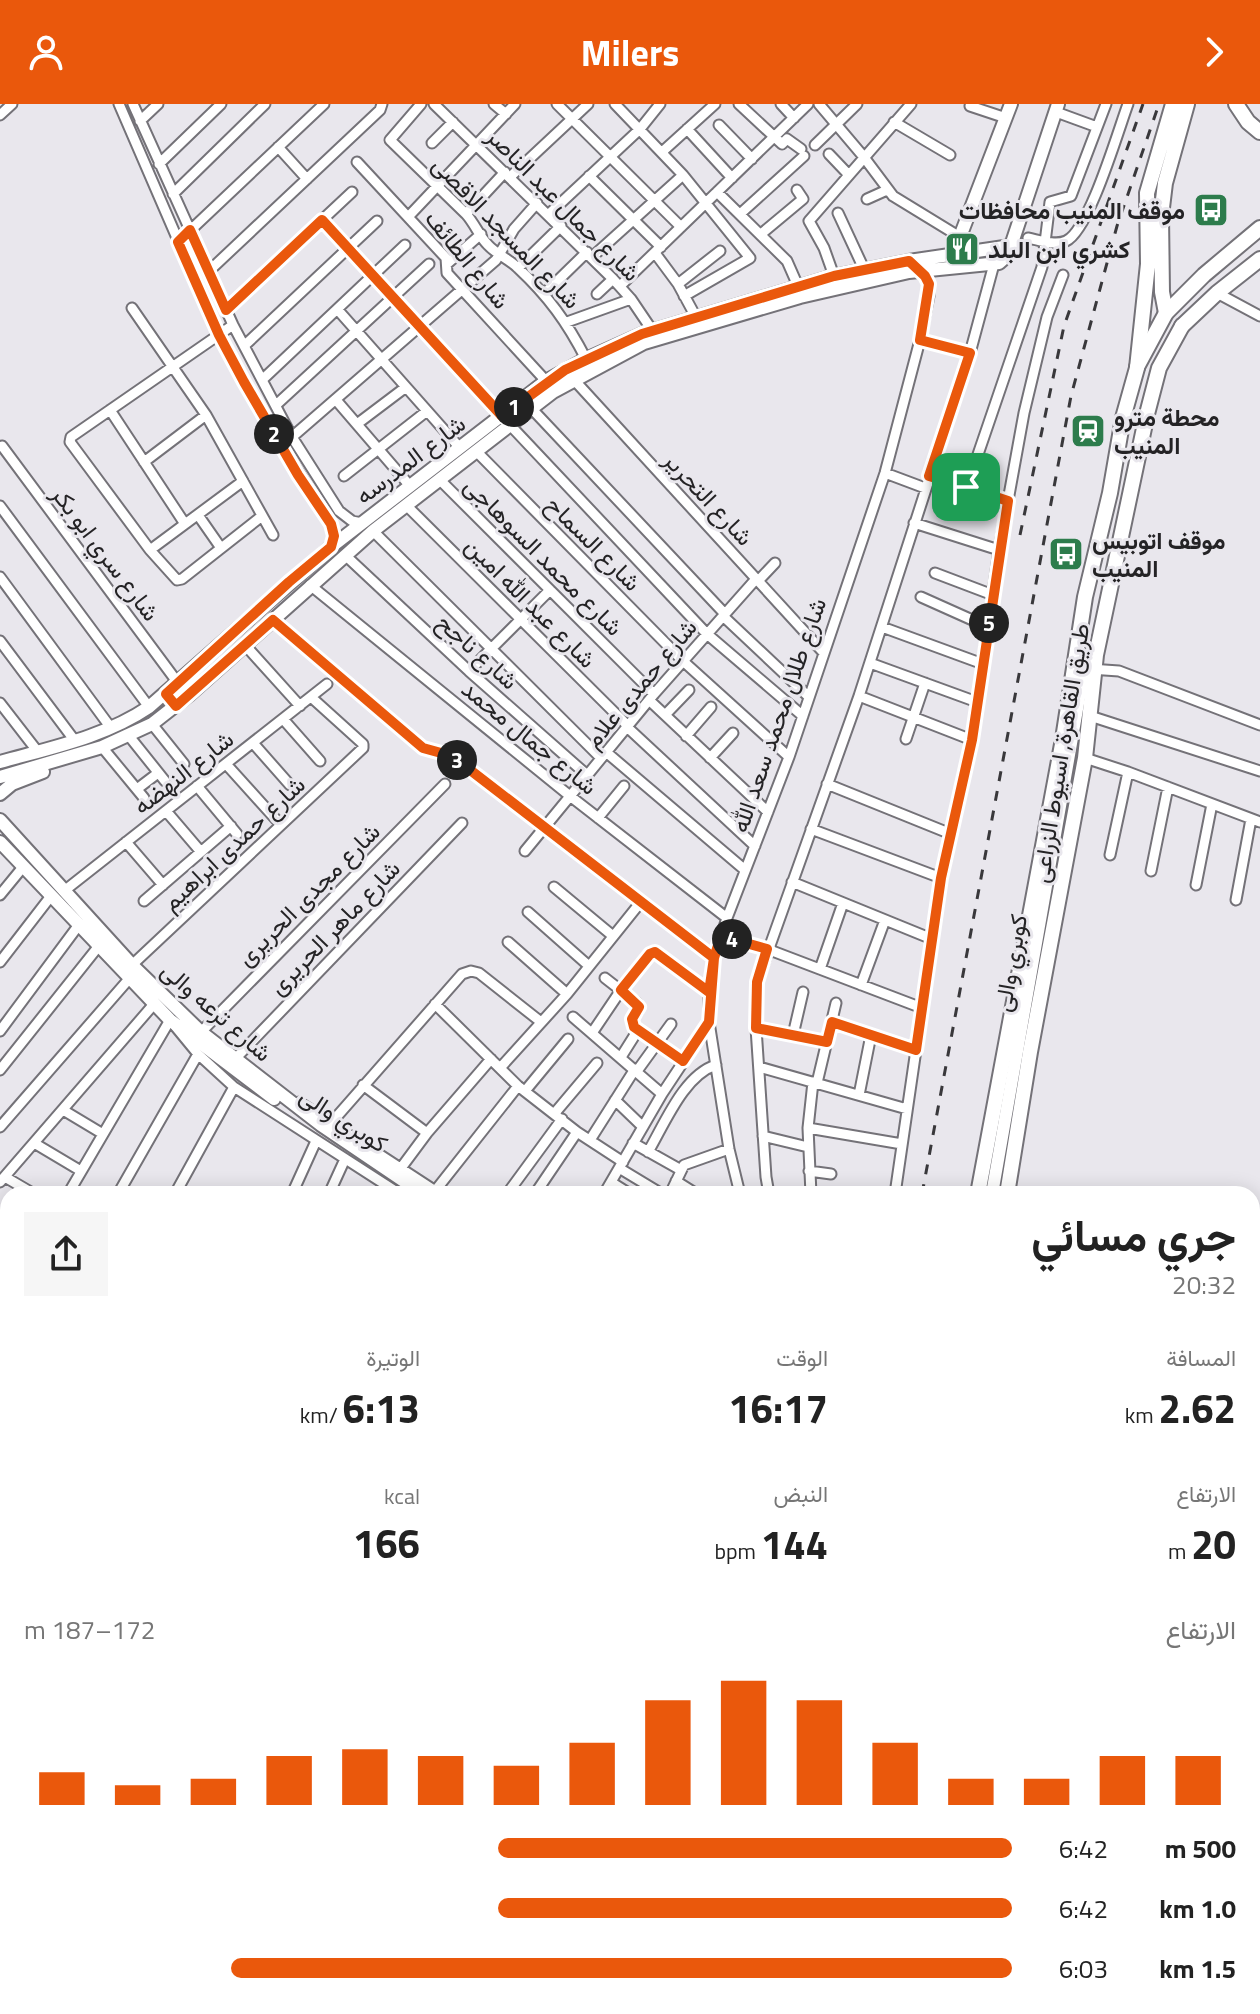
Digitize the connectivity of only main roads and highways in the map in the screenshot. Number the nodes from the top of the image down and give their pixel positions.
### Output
1 (1011, 104) edge
2 (1173, 104) edge
3 (1187, 104) edge
4 (1236, 104) edge
5 (1057, 108) edge
6 (1260, 132) edge
7 (1260, 228) edge
8 (1011, 246) junction
9 (957, 254) junction
10 (1260, 259) edge
11 (914, 266) junction
12 (1166, 313) junction
13 (656, 334) junction
14 (1137, 368) junction
15 (569, 375) junction
16 (507, 421) junction
17 (368, 527) junction
18 (1091, 670) junction
19 (166, 694) junction
20 (176, 706) junction
21 (63, 759) junction
22 (0, 762) edge
23 (0, 777) edge
24 (0, 794) edge
25 (0, 820) edge
26 (0, 842) edge
27 (1027, 933) junction
28 (170, 1020) joint
29 (252, 1073) joint
30 (418, 1186) edge
31 (418, 1186) edge
32 (980, 1186) edge
33 (986, 1186) edge
34 (993, 1186) edge
35 (1008, 1186) edge

1 - 9 main road
2 - 14 main road
3 - 12 main road
4 - 6 main road
5 - 8 main road
7 - 12 main road
8 - 9 main road, شارع المدرسه
8 - 11 main road, شارع المدرسه
9 - 11 main road, شارع المدرسه
10 - 18 main road, طريق القاهرة, اسيوط الزراعى
11 - 13 main road, شارع المدرسه
11 - 13 main road, شارع المدرسه
12 - 14 main road
13 - 15 main road, شارع المدرسه
13 - 15 main road, شارع المدرسه
14 - 27 main road, طريق القاهرة, اسيوط الزراعى
15 - 16 main road, شارع المدرسه
15 - 16 main road, شارع المدرسه
16 - 17 main road, شارع المدرسه
16 - 17 main road, شارع المدرسه
17 - 19 main road, شارع المدرسه
17 - 20 main road, شارع المدرسه
18 - 34 main road, كوبري والى
18 - 35 main road, طريق القاهرة, اسيوط الزراعى
19 - 20 main road
19 - 22 main road, شارع المدرسه
20 - 21 main road, شارع المدرسه
21 - 23 main road, شارع المدرسه
21 - 24 main road
25 - 29 main road, شارع ترعه والى
26 - 28 main road, شارع ترعه والى
27 - 32 main road, طريق القاهرة, اسيوط الزراعى
27 - 33 main road, كوبري والى
28 - 30 main road, كوبري والى
29 - 31 main road, كوبري والى

